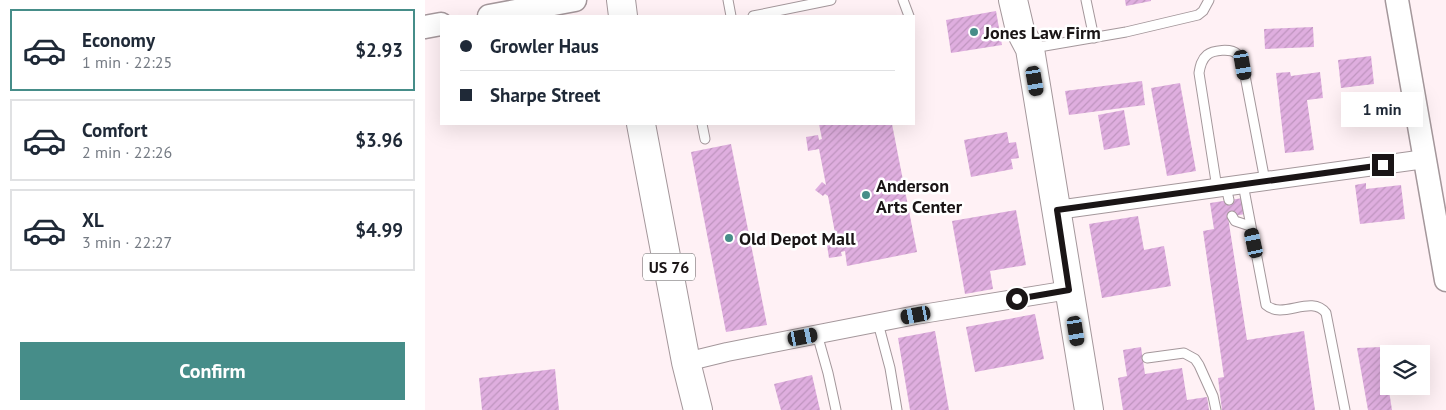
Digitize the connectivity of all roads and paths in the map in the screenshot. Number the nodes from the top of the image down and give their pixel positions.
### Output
1 (575, 0) edge
2 (621, 0) edge
3 (728, 0) edge
4 (831, 0) edge
5 (903, 0) edge
6 (1013, 0) edge
7 (1030, 0) edge
8 (1086, 0) edge
9 (1209, 0) edge
10 (1397, 0) edge
11 (494, 15) edge
12 (623, 15) edge
13 (731, 15) edge
14 (758, 15) edge
15 (909, 15) edge
16 (440, 24) edge
17 (425, 27) edge
18 (1095, 38) junction
19 (1030, 49) junction
20 (641, 125) edge
21 (702, 125) edge
22 (705, 139) dead end
23 (1425, 159) junction
24 (1265, 181) junction
25 (1228, 190) junction
26 (1057, 210) junction
27 (1232, 216) dead end
28 (1250, 226) junction
29 (1446, 280) edge
30 (1069, 290) junction
31 (878, 323) junction
32 (817, 334) junction
33 (1147, 358) dead end
34 (687, 362) junction
35 (698, 410) edge
36 (836, 410) edge
37 (897, 410) edge
38 (1089, 410) edge
39 (1216, 410) edge
40 (1345, 410) edge

1 - 11 street
2 - 12 main road
3 - 13 lane
4 - 14 lane
5 - 15 lane
6 - 19 main road
7 - 19 main road
8 - 18 lane
9 - 18 lane
10 - 23 street
16 - 17 street
18 - 19 lane
19 - 26 main road
20 - 34 main road, US 76
21 - 22 lane
23 - 24 street
23 - 29 street
24 - 25 street
24 - 25 lane
25 - 26 street
25 - 28 lane
26 - 30 main road
27 - 28 lane
28 - 40 lane
30 - 31 street
30 - 38 main road
31 - 32 street
31 - 37 lane
32 - 34 street
32 - 36 lane
33 - 39 lane
34 - 35 main road, US 76

